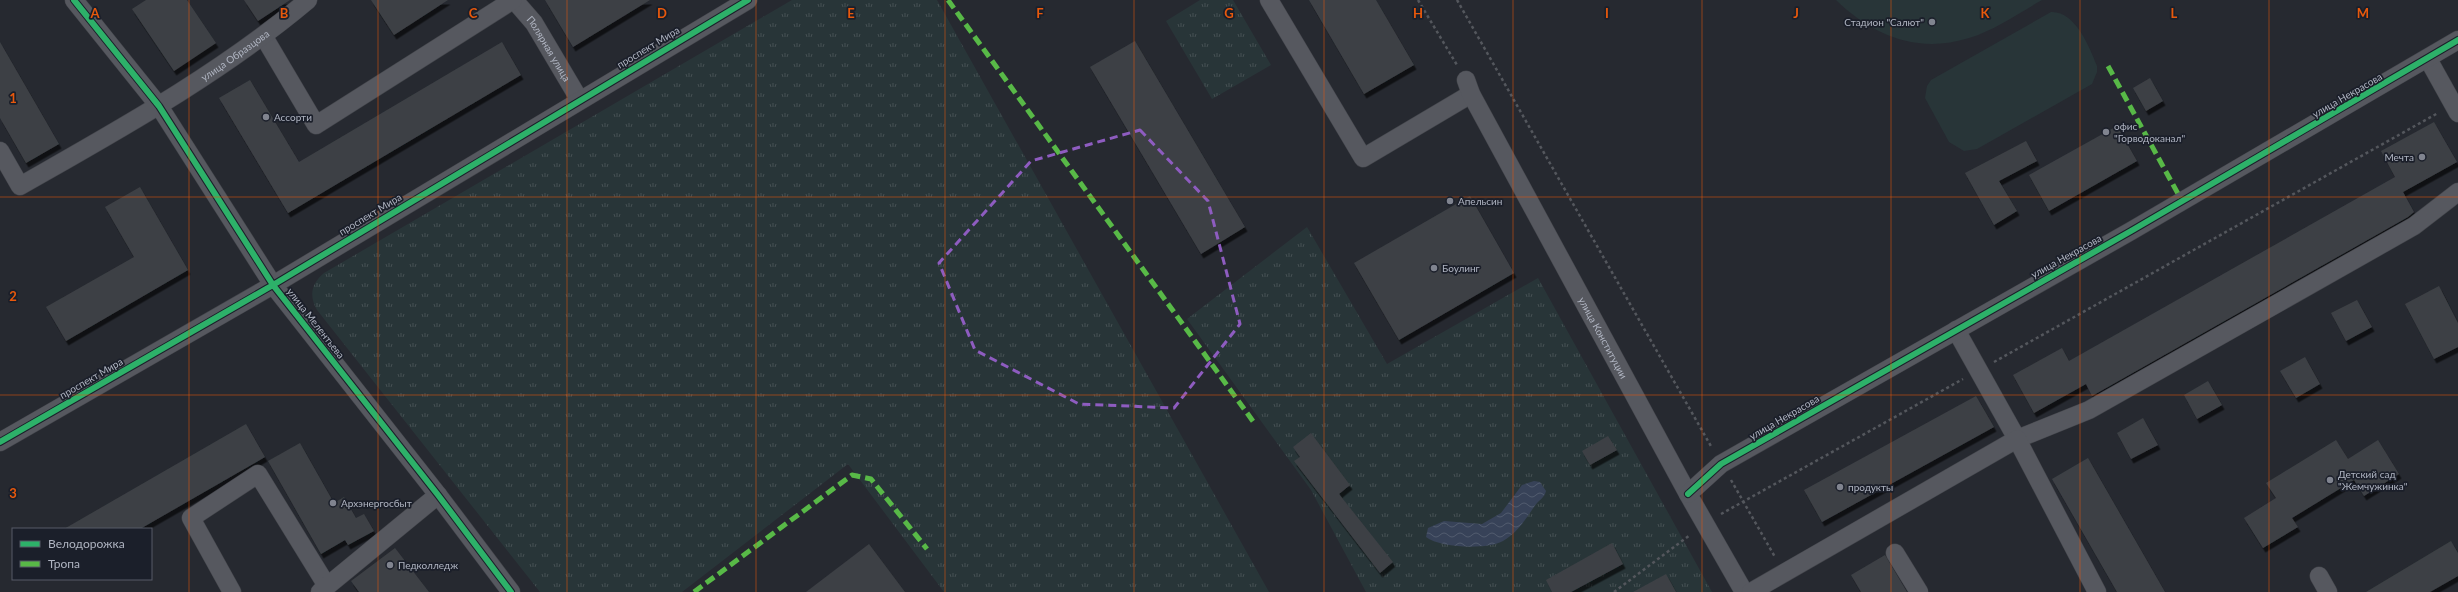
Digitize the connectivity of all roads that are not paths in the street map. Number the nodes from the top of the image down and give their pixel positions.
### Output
1 (74, 0) edge
2 (308, 0) edge
3 (514, 0) edge
4 (748, 0) edge
5 (1269, 0) edge
6 (264, 37) junction
7 (2458, 40) edge
8 (2428, 59) junction
9 (580, 99) junction
10 (159, 106) junction
11 (2456, 109) edge
12 (0, 151) edge
13 (2458, 192) edge
14 (273, 284) junction
15 (1956, 330) junction
16 (2017, 440) junction
17 (0, 442) edge
18 (1688, 494) junction
19 (438, 495) junction
20 (1896, 554) dead end
21 (2319, 576) dead end
22 (323, 589) edge
23 (232, 592) edge
24 (511, 592) edge
25 (1744, 592) edge
26 (1750, 592) edge
27 (1919, 592) edge
28 (2097, 592) edge
29 (2328, 592) edge

1 - 10 street, улица Мелентьева
2 - 6 street, улица Образцова
3 - 6 street
3 - 9 street, Полярная улица
4 - 9 street, проспект Мира
5 - 18 street, улица Конституции
6 - 10 street, улица Образцова
7 - 8 street, улица Некрасова
8 - 11 street
8 - 15 street, улица Некрасова
9 - 14 street, проспект Мира
10 - 12 street, улица Образцова
10 - 14 street, улица Мелентьева
13 - 16 street
14 - 17 street, проспект Мира
14 - 19 street, улица Мелентьева
15 - 16 street
15 - 18 street, улица Некрасова
16 - 26 street
16 - 28 street
18 - 25 street, улица Конституции
19 - 22 street
19 - 24 street, улица Мелентьева
20 - 27 street
21 - 29 street
22 - 23 street

